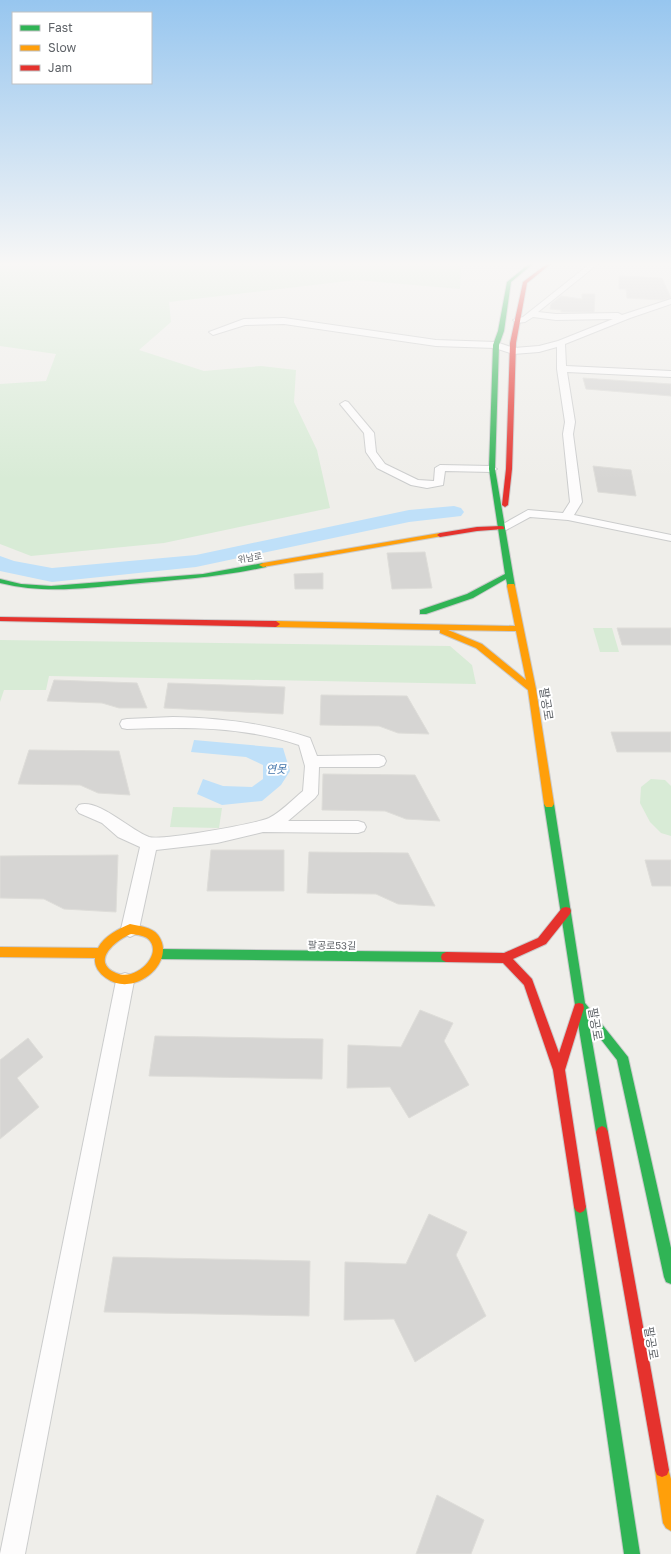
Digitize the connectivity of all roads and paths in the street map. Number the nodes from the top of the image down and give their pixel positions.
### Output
1 (382, 336) edge
2 (499, 336) edge
3 (515, 336) edge
4 (579, 336) edge
5 (561, 343) junction
6 (496, 345) junction
7 (513, 352) junction
8 (562, 369) junction
9 (671, 374) edge
10 (345, 404) dead end
11 (492, 469) junction
12 (568, 517) junction
13 (502, 528) junction
14 (671, 538) edge
15 (509, 575) junction
16 (0, 582) edge
17 (452, 612) dead end
18 (0, 619) edge
19 (431, 626) junction
20 (519, 629) junction
21 (532, 689) junction
22 (127, 724) dead end
23 (379, 761) dead end
24 (311, 762) junction
25 (84, 809) dead end
26 (260, 826) junction
27 (358, 827) dead end
28 (149, 844) junction
29 (566, 911) junction
30 (130, 929) junction
31 (0, 952) edge
32 (100, 953) junction
33 (159, 954) junction
34 (505, 958) junction
35 (125, 981) junction
36 (580, 1005) junction
37 (559, 1070) junction
38 (671, 1277) edge
39 (671, 1523) edge
40 (12, 1554) edge
41 (632, 1554) edge

1 - 6 street
2 - 6 main road, 팔공로
3 - 7 main road, 팔공로
4 - 5 street
5 - 7 street
5 - 8 street
6 - 7 street
6 - 11 main road, 팔공로
7 - 13 main road, 팔공로
8 - 9 street
8 - 12 street
10 - 11 street
11 - 13 main road, 팔공로
12 - 13 street
12 - 14 street
13 - 15 main road, 팔공로
13 - 16 main road, 위남로
15 - 17 main road
15 - 20 main road, 팔공로
18 - 19 main road
19 - 20 main road
19 - 21 main road
20 - 21 main road, 팔공로
21 - 29 main road, 팔공로
22 - 24 street
23 - 24 street
24 - 26 street
25 - 28 street
26 - 27 street
26 - 28 street
28 - 30 street
29 - 34 main road
29 - 36 main road, 팔공로
30 - 32 main road
30 - 33 main road
31 - 32 main road
32 - 35 main road
33 - 34 main road, 팔공로53길
33 - 35 main road
34 - 37 main road
35 - 40 street
36 - 37 main road
36 - 38 main road
36 - 39 main road, 팔공로
37 - 41 main road

